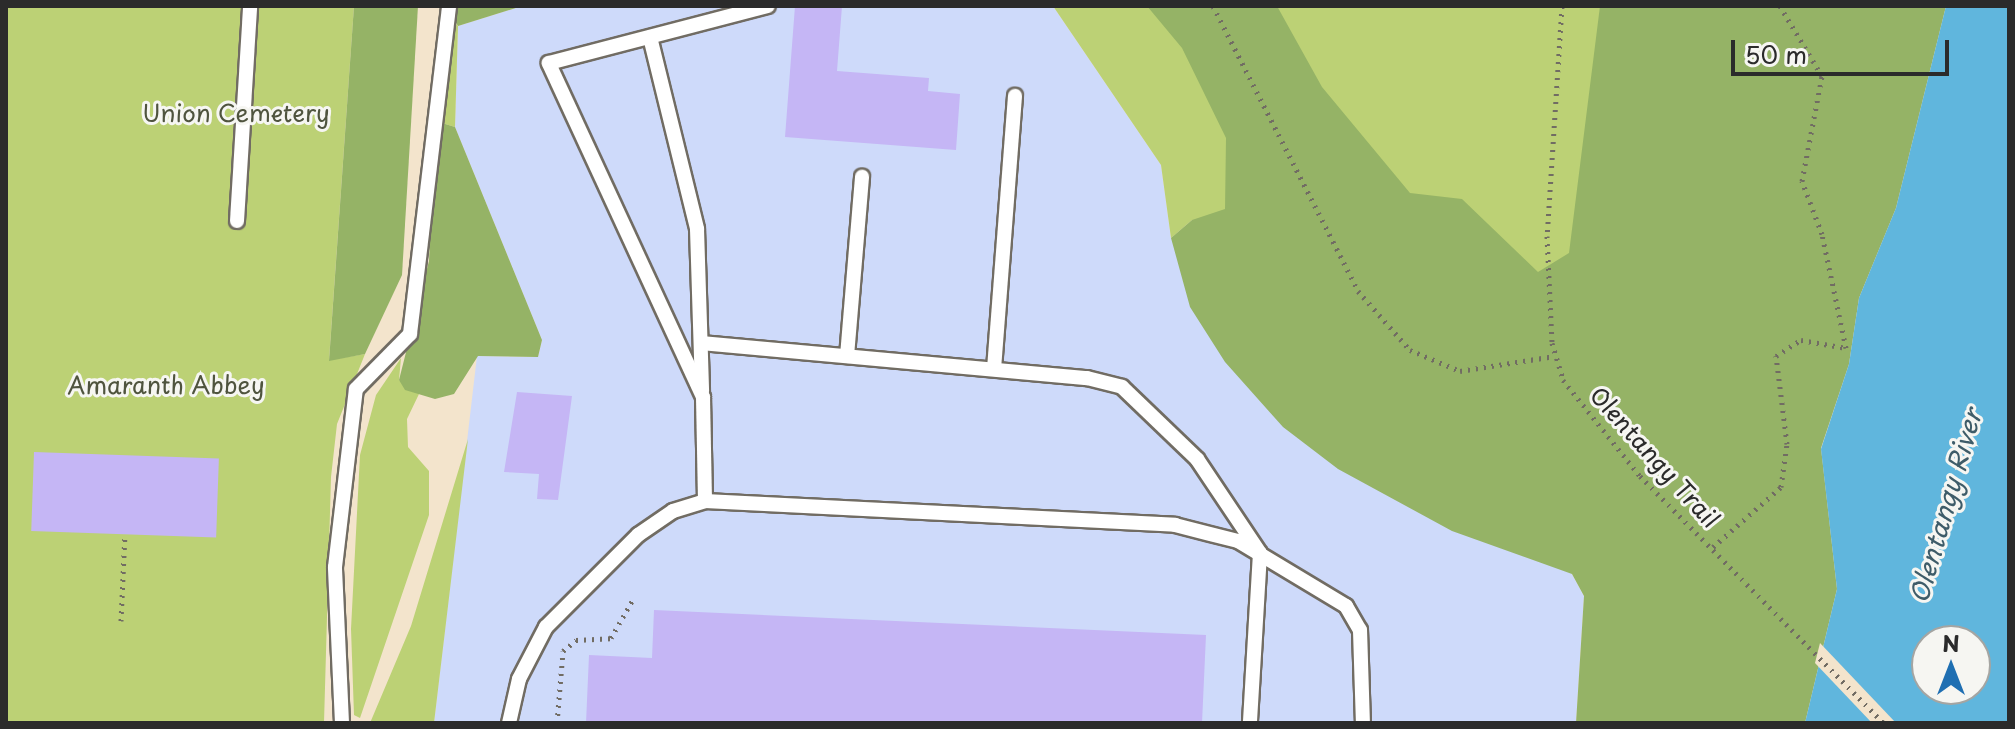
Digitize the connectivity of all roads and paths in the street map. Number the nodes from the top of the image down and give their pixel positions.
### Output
1 (250, 6) edge
2 (449, 6) edge
3 (768, 6) edge
4 (1213, 6) edge
5 (1562, 6) edge
6 (1780, 6) edge
7 (650, 37) junction
8 (1015, 96) dead end
9 (862, 177) dead end
10 (237, 221) dead end
11 (701, 343) junction
12 (847, 356) junction
13 (1555, 356) junction
14 (994, 369) junction
15 (703, 397) junction
16 (705, 501) junction
17 (125, 534) dead end
18 (1713, 547) junction
19 (1260, 553) junction
20 (632, 601) dead end
21 (121, 621) dead end
22 (342, 723) edge
23 (509, 723) edge
24 (557, 723) edge
25 (1250, 723) edge
26 (1363, 723) edge
27 (1884, 723) edge

1 - 10 lane
2 - 22 lane
3 - 7 lane
4 - 13 path
5 - 13 path, Olentangy Trail
6 - 18 path
7 - 11 lane
7 - 15 lane
8 - 14 lane
9 - 12 lane
11 - 12 lane
11 - 15 lane
12 - 14 lane
13 - 18 path, Olentangy Trail
14 - 19 lane
15 - 16 lane
16 - 19 lane
16 - 23 lane
17 - 21 path
18 - 27 path, Olentangy Trail
19 - 25 lane
19 - 26 lane
20 - 24 path

